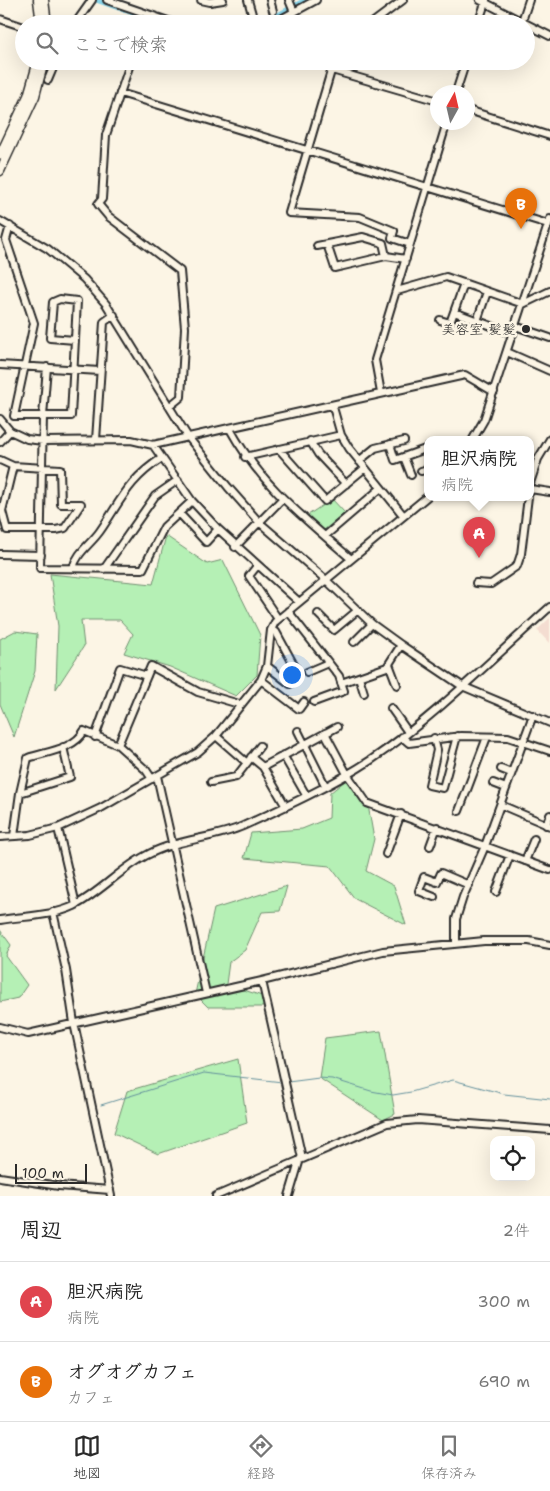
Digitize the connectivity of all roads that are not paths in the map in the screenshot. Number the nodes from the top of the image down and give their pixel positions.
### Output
1 (38, 0) edge
2 (44, 0) edge
3 (107, 0) edge
4 (202, 0) edge
5 (221, 0) edge
6 (248, 0) edge
7 (270, 0) edge
8 (316, 0) edge
9 (403, 0) edge
10 (529, 0) edge
11 (92, 1) edge
12 (484, 1) edge
13 (291, 6) edge
14 (42, 10) junction
15 (273, 11) dead end
16 (42, 15) edge
17 (43, 15) edge
18 (82, 15) edge
19 (151, 15) edge
20 (252, 15) edge
21 (282, 15) edge
22 (383, 15) edge
23 (480, 15) edge
24 (511, 15) edge
25 (524, 15) edge
26 (0, 19) edge
27 (15, 24) edge
28 (535, 28) edge
29 (550, 36) edge
30 (35, 70) edge
31 (42, 70) edge
32 (52, 70) edge
33 (127, 70) edge
34 (332, 70) joint
35 (463, 70) edge
36 (48, 80) dead end
37 (458, 85) edge
38 (120, 93) junction
39 (430, 99) edge
40 (475, 112) edge
41 (445, 130) edge
42 (550, 136) edge
43 (307, 150) junction
44 (0, 155) edge
45 (0, 172) edge
46 (428, 187) junction
47 (0, 221) edge
48 (549, 222) edge
49 (10, 226) junction
50 (328, 244) junction
51 (410, 244) junction
52 (317, 246) dead end
53 (386, 256) junction
54 (406, 259) junction
55 (464, 284) junction
56 (397, 291) junction
57 (550, 291) edge
58 (487, 292) junction
59 (523, 304) junction
60 (454, 312) junction
61 (114, 315) junction
62 (440, 320) dead end
63 (477, 321) junction
64 (515, 326) junction
65 (513, 334) junction
66 (550, 338) edge
67 (75, 340) junction
68 (507, 352) junction
69 (0, 365) edge
70 (24, 366) junction
71 (47, 367) junction
72 (73, 368) junction
73 (100, 371) junction
74 (550, 371) edge
75 (494, 392) junction
76 (381, 394) junction
77 (170, 406) junction
78 (333, 406) junction
79 (43, 416) junction
80 (0, 419) edge
81 (230, 429) junction
82 (10, 431) junction
83 (341, 435) junction
84 (475, 436) edge
85 (188, 437) junction
86 (550, 439) edge
87 (96, 440) junction
88 (43, 441) junction
89 (310, 441) junction
90 (404, 441) dead end
91 (0, 442) edge
92 (390, 444) junction
93 (153, 445) junction
94 (279, 449) junction
95 (424, 450) edge
96 (245, 457) junction
97 (404, 457) junction
98 (162, 458) junction
99 (0, 460) edge
100 (359, 461) junction
101 (13, 466) junction
102 (365, 468) junction
103 (43, 469) junction
104 (534, 471) edge
105 (411, 475) dead end
106 (178, 480) junction
107 (346, 484) junction
108 (381, 488) junction
109 (534, 490) edge
110 (550, 492) edge
111 (282, 499) junction
112 (424, 499) edge
113 (192, 501) junction
114 (528, 501) edge
115 (178, 514) junction
116 (404, 515) junction
117 (259, 522) junction
118 (218, 529) junction
119 (40, 530) junction
120 (324, 536) junction
121 (235, 547) junction
122 (0, 554) edge
123 (41, 555) junction
124 (350, 558) junction
125 (257, 566) junction
126 (73, 568) junction
127 (104, 569) junction
128 (325, 578) junction
129 (476, 583) dead end
130 (298, 601) junction
131 (550, 607) edge
132 (358, 610) junction
133 (288, 611) junction
134 (318, 614) dead end
135 (278, 619) junction
136 (372, 624) junction
137 (272, 630) junction
138 (354, 642) dead end
139 (400, 645) junction
140 (328, 663) junction
141 (389, 664) junction
142 (267, 666) junction
143 (294, 667) dead end
144 (307, 672) dead end
145 (146, 676) junction
146 (359, 677) junction
147 (261, 680) junction
148 (341, 683) junction
149 (290, 684) dead end
150 (397, 685) dead end
151 (462, 686) junction
152 (364, 693) dead end
153 (304, 702) dead end
154 (314, 702) dead end
155 (239, 704) junction
156 (391, 708) dead end
157 (533, 715) junction
158 (550, 723) edge
159 (338, 727) dead end
160 (298, 731) dead end
161 (408, 732) junction
162 (325, 733) junction
163 (216, 736) junction
164 (457, 736) junction
165 (95, 737) junction
166 (402, 737) junction
167 (487, 737) junction
168 (434, 738) junction
169 (522, 742) junction
170 (305, 744) junction
171 (118, 745) junction
172 (260, 746) dead end
173 (63, 747) junction
174 (550, 751) edge
175 (283, 755) junction
176 (249, 760) junction
177 (263, 767) junction
178 (501, 769) dead end
179 (511, 773) junction
180 (347, 774) junction
181 (154, 777) junction
182 (211, 782) dead end
183 (493, 783) dead end
184 (325, 785) junction
185 (506, 788) junction
186 (20, 793) junction
187 (306, 795) junction
188 (285, 805) junction
189 (501, 805) junction
190 (459, 811) dead end
191 (401, 814) junction
192 (550, 815) edge
193 (548, 825) edge
194 (437, 827) junction
195 (58, 828) junction
196 (14, 836) junction
197 (0, 837) edge
198 (534, 839) dead end
199 (174, 845) junction
200 (430, 846) dead end
201 (485, 846) junction
202 (386, 854) dead end
203 (510, 855) junction
204 (525, 861) junction
205 (550, 870) edge
206 (469, 885) junction
207 (496, 892) dead end
208 (434, 897) dead end
209 (76, 905) junction
210 (53, 912) junction
211 (0, 920) edge
212 (456, 943) junction
213 (550, 945) edge
214 (262, 981) junction
215 (206, 993) junction
216 (74, 1023) junction
217 (0, 1027) edge
218 (550, 1130) edge
219 (301, 1158) junction
220 (0, 1177) edge
221 (111, 1193) edge
222 (216, 1196) edge
223 (289, 1196) edge

1 - 14 main road
2 - 14 main road
3 - 19 street
4 - 5 street
6 - 20 street
7 - 15 street
8 - 13 street
9 - 22 street
10 - 25 street
11 - 18 street
12 - 23 street
12 - 24 street
13 - 21 street
14 - 16 main road
14 - 17 main road
26 - 27 street
28 - 29 street
30 - 44 main road
31 - 45 main road
32 - 36 street
33 - 38 street
34 - 39 street
34 - 43 street
35 - 37 street
38 - 43 street
38 - 77 street
40 - 42 street
41 - 46 street
43 - 46 street
43 - 51 street
46 - 48 street
46 - 51 street
47 - 49 street
48 - 59 street
49 - 61 street
49 - 70 street
50 - 52 street
50 - 53 street
50 - 53 street
51 - 54 street
53 - 54 street
54 - 56 street
55 - 56 street
55 - 58 street
55 - 60 street
56 - 76 street
57 - 59 street
58 - 59 street
58 - 63 street
59 - 64 street
60 - 62 street
60 - 63 street
61 - 73 street
61 - 77 street
63 - 65 street
64 - 65 street
64 - 66 street
65 - 68 street
67 - 67 street
67 - 72 street
68 - 74 street
68 - 75 street
69 - 70 street
70 - 71 street
70 - 79 street
71 - 72 street
71 - 79 street
72 - 73 street
72 - 79 street
73 - 87 street
75 - 76 street
75 - 84 street
76 - 78 street
77 - 85 street
78 - 81 street
78 - 83 street
79 - 88 street
80 - 82 street
81 - 85 street
81 - 96 street
82 - 88 street
82 - 91 street
83 - 89 street
83 - 100 street
85 - 93 street
85 - 117 street
86 - 104 street
87 - 88 street
87 - 93 street
88 - 103 street
89 - 94 street
89 - 107 street
90 - 92 street
92 - 97 street
92 - 100 street
93 - 98 street
94 - 96 street
94 - 107 street
95 - 97 street
96 - 111 street
97 - 105 street
98 - 106 street
98 - 126 street
99 - 101 street
100 - 102 street
101 - 103 street
101 - 119 street
102 - 107 street
102 - 108 street
103 - 119 street
103 - 119 street
106 - 113 street
106 - 127 street
108 - 116 street
108 - 120 street
109 - 110 street
111 - 117 street
111 - 120 street
112 - 116 street
113 - 115 street
113 - 118 street
114 - 129 street
115 - 118 street
115 - 127 street
116 - 124 street
117 - 121 street
117 - 128 street
118 - 121 street
119 - 123 street
120 - 124 street
121 - 125 street
122 - 123 street
123 - 126 street
124 - 128 street
125 - 130 street
125 - 135 street
126 - 127 street
128 - 130 street
128 - 132 street
130 - 133 street
131 - 151 street
132 - 134 street
132 - 136 street
133 - 135 street
133 - 140 street
135 - 137 street
136 - 138 street
136 - 139 street
137 - 142 street
137 - 143 street
139 - 141 street
139 - 151 street
140 - 144 street
140 - 148 street
141 - 146 street
141 - 150 street
142 - 147 street
142 - 149 street
145 - 155 street
145 - 165 street
145 - 171 street
146 - 148 street
146 - 152 street
147 - 153 street
147 - 155 street
148 - 154 street
151 - 157 street
151 - 161 street
155 - 163 street
156 - 161 street
157 - 158 street
157 - 169 street
159 - 162 street
160 - 170 street
161 - 166 street
162 - 170 street
162 - 180 street
163 - 176 street
163 - 181 street
164 - 167 street
164 - 168 street
164 - 168 street
165 - 171 street
165 - 173 street
166 - 168 street
166 - 180 street
167 - 169 street
167 - 190 street
169 - 174 street
169 - 179 street
170 - 175 street
170 - 184 street
171 - 181 street
172 - 176 street
173 - 186 street
173 - 186 street
175 - 177 street
175 - 187 street
176 - 177 street
176 - 182 street
177 - 188 street
178 - 179 street
179 - 185 street
180 - 184 street
180 - 191 street
181 - 195 street
181 - 199 street
183 - 185 street
184 - 187 street
185 - 189 street
186 - 196 street
187 - 188 street
188 - 199 street
189 - 193 street
189 - 201 street
191 - 194 street
191 - 202 street
192 - 193 street
194 - 200 street
194 - 201 street
195 - 196 street
195 - 209 street
196 - 197 street
198 - 204 street
199 - 209 street
199 - 215 street
201 - 203 street
201 - 206 street
203 - 204 street
203 - 207 street
204 - 205 street
206 - 208 street
206 - 212 street
209 - 210 street
210 - 211 street
210 - 216 street
212 - 213 street
212 - 214 street
214 - 215 street
214 - 219 street
215 - 216 street
216 - 217 street
216 - 221 street
218 - 219 street
219 - 222 street
219 - 223 street
220 - 221 street

